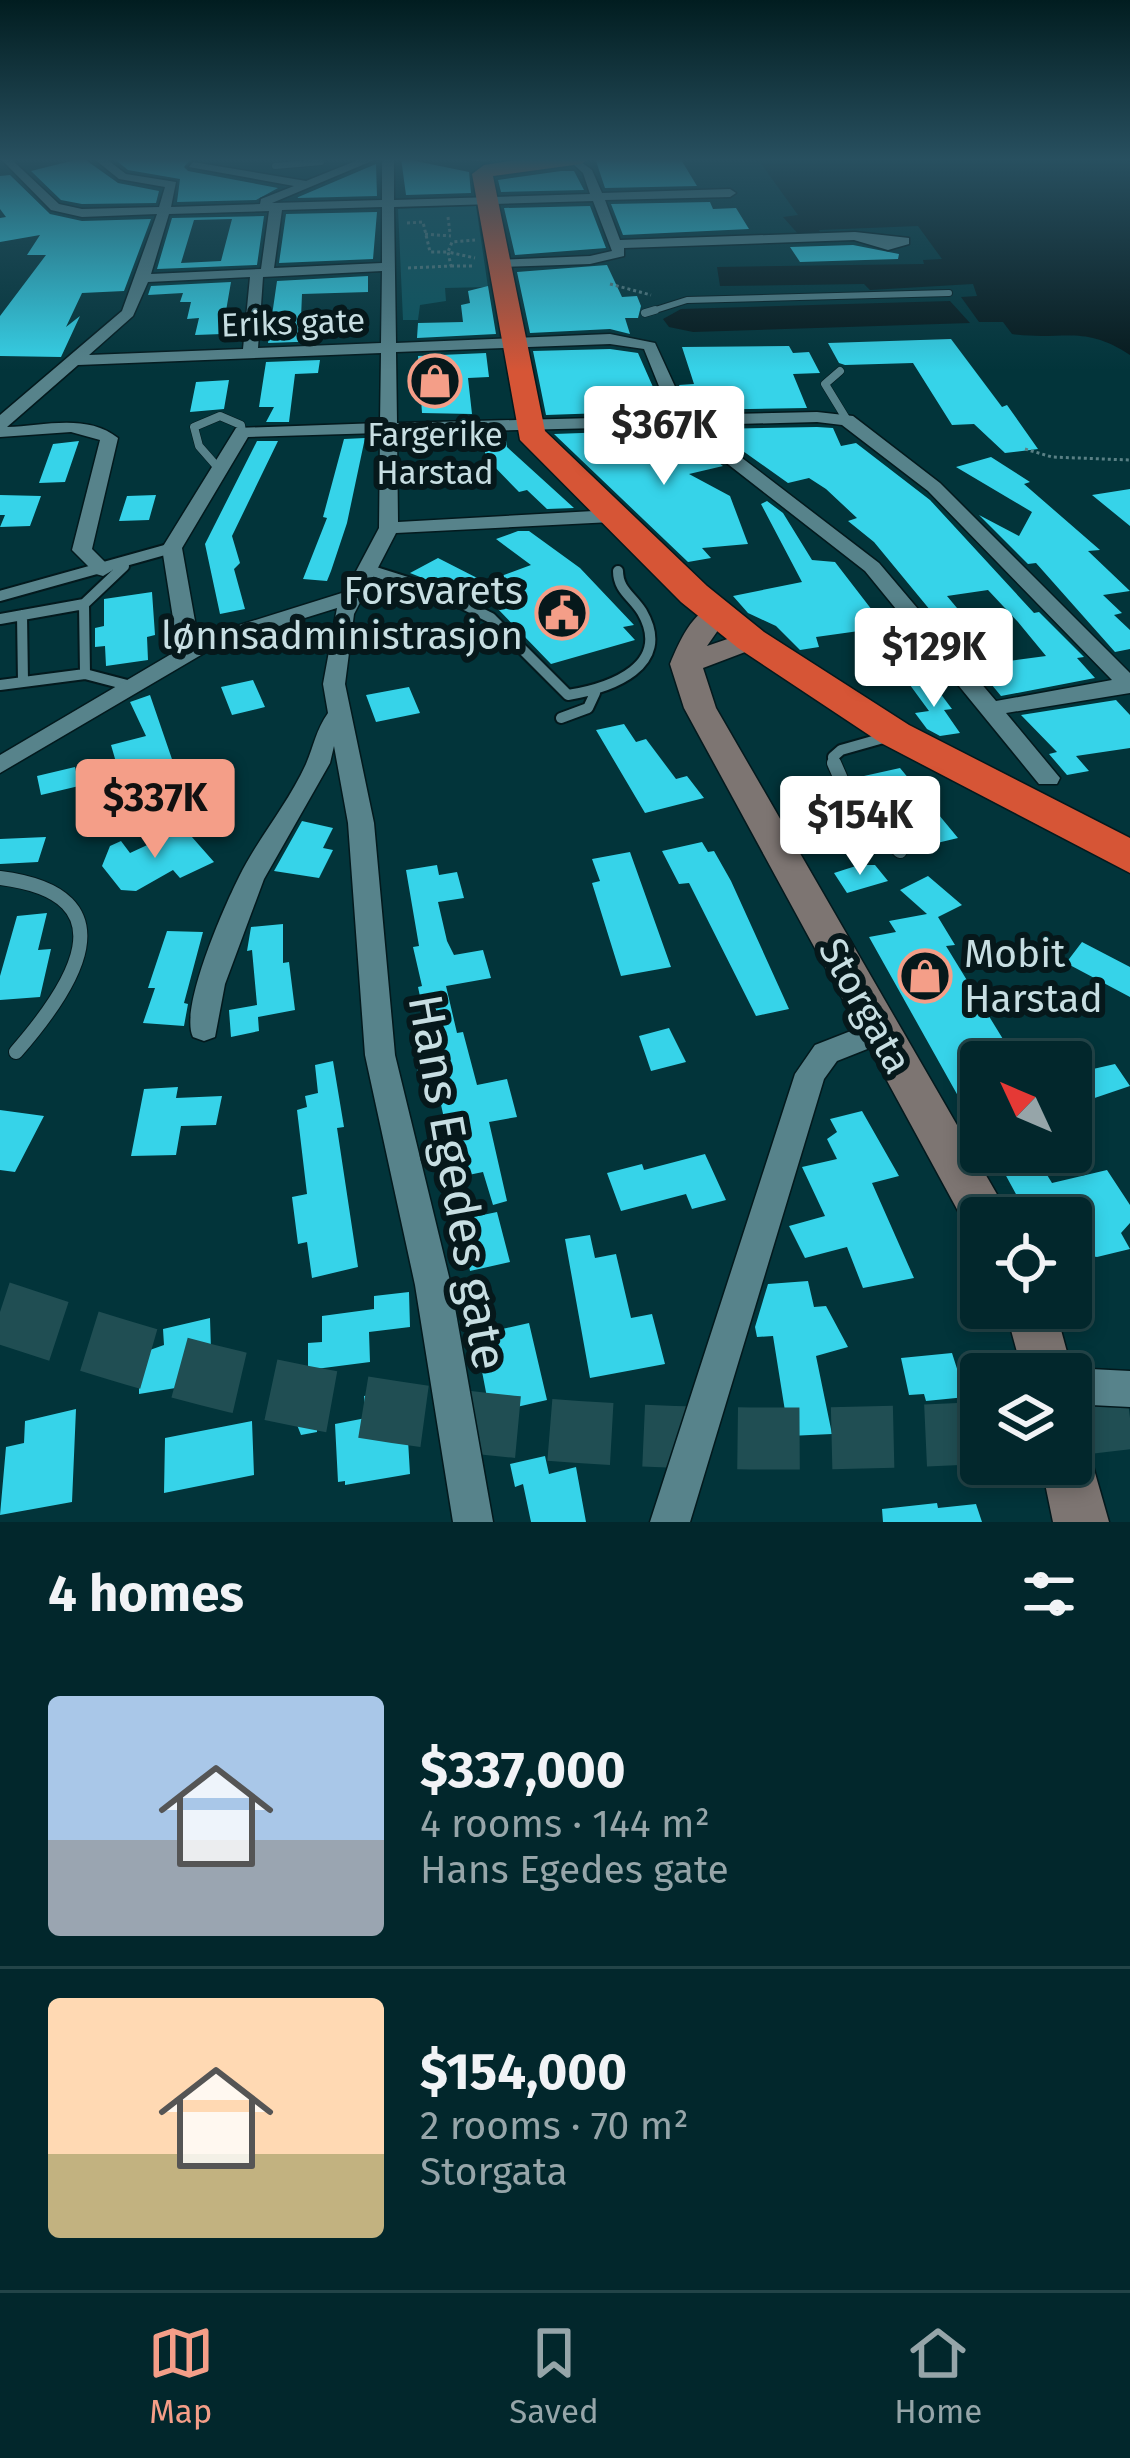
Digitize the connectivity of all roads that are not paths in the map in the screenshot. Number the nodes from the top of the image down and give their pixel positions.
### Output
1 (158, 229) edge
2 (266, 229) edge
3 (389, 229) edge
4 (488, 229) edge
5 (612, 229) edge
6 (855, 236) dead end
7 (618, 244) junction
8 (489, 258) junction
9 (391, 268) junction
10 (262, 272) junction
11 (143, 278) junction
12 (949, 293) dead end
13 (645, 313) dead end
14 (512, 345) junction
15 (386, 350) junction
16 (250, 354) junction
17 (76, 360) junction
18 (840, 370) dead end
19 (681, 419) junction
20 (847, 420) junction
21 (526, 424) junction
22 (0, 428) edge
23 (391, 429) junction
24 (242, 432) junction
25 (220, 470) junction
26 (612, 516) junction
27 (389, 528) junction
28 (172, 548) junction
29 (128, 562) junction
30 (366, 569) junction
31 (103, 570) junction
32 (617, 571) dead end
33 (0, 596) edge
34 (350, 597) junction
35 (84, 604) junction
36 (716, 613) junction
37 (22, 615) junction
38 (0, 619) edge
39 (751, 640) junction
40 (189, 651) junction
41 (685, 664) junction
42 (85, 674) junction
43 (23, 682) junction
44 (1129, 685) edge
45 (0, 686) edge
46 (131, 686) junction
47 (596, 693) junction
48 (989, 710) junction
49 (338, 715) junction
50 (561, 718) dead end
51 (895, 734) junction
52 (0, 765) edge
53 (1048, 778) dead end
54 (900, 851) dead end
55 (1130, 857) edge
56 (0, 878) edge
57 (204, 1029) dead end
58 (879, 1032) junction
59 (16, 1052) dead end
60 (974, 1197) edge
61 (1092, 1387) edge
62 (1130, 1389) edge
63 (1073, 1485) edge
64 (472, 1522) edge
65 (670, 1522) edge
66 (1081, 1522) edge

1 - 11 street
2 - 10 street
3 - 9 street, Hans Egedes gate
4 - 8 highway
5 - 7 street
6 - 7 street
7 - 8 street
8 - 14 highway
9 - 10 street
9 - 15 street, Hans Egedes gate
10 - 11 street
10 - 16 street
11 - 17 street
12 - 13 lane
14 - 15 street, Eriks gate
14 - 19 street, Eriks gate
14 - 21 highway
15 - 16 street, Eriks gate
15 - 23 street, Hans Egedes gate
16 - 17 street, Eriks gate
17 - 22 street
18 - 20 lane
19 - 20 street
19 - 21 street
19 - 48 street
20 - 44 street
21 - 23 street
21 - 26 highway
22 - 31 street
23 - 24 street
23 - 27 street, Hans Egedes gate
24 - 25 street
24 - 25 lane
25 - 28 street
26 - 27 street
26 - 36 highway
27 - 30 street, Hans Egedes gate
28 - 29 lane
28 - 40 street
29 - 31 lane
29 - 35 lane
30 - 34 street, Hans Egedes gate
30 - 47 lane
31 - 33 lane
32 - 47 lane
34 - 40 street
34 - 49 street, Hans Egedes gate
35 - 37 lane
35 - 42 lane
36 - 39 highway
36 - 41 street
37 - 38 lane
37 - 43 lane
39 - 41 street
39 - 51 highway
40 - 46 street
41 - 58 street, Storgata
42 - 43 lane
42 - 46 lane
43 - 45 lane
44 - 48 street
46 - 52 street
47 - 50 lane
48 - 53 street
49 - 57 street, Hans Egedes gate
49 - 64 street, Hans Egedes gate
51 - 54 lane
51 - 55 highway
56 - 59 lane
58 - 60 street, Storgata
58 - 65 street
61 - 62 street
63 - 66 street

